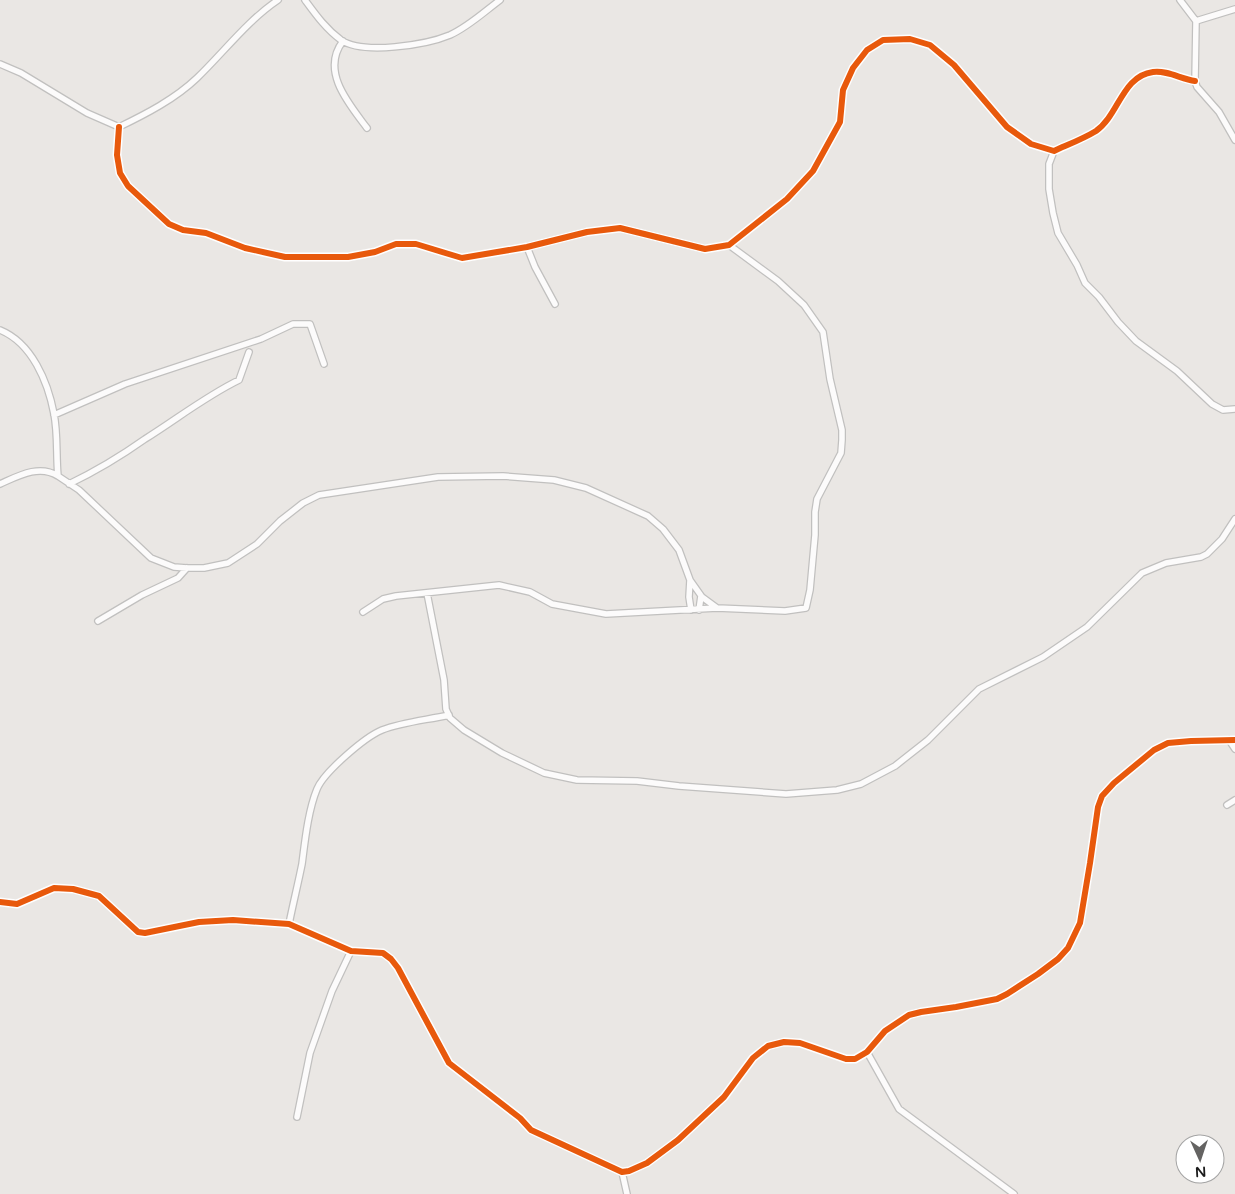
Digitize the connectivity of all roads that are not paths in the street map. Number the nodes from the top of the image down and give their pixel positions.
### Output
1 (278, 0) edge
2 (305, 0) edge
3 (500, 0) edge
4 (1180, 0) edge
5 (1235, 9) edge
6 (1196, 21) junction
7 (343, 41) junction
8 (0, 64) edge
9 (1195, 81) junction
10 (119, 127) junction
11 (367, 128) dead end
12 (1235, 140) edge
13 (1054, 151) junction
14 (729, 245) junction
15 (527, 247) junction
16 (555, 304) dead end
17 (0, 330) edge
18 (249, 352) dead end
19 (324, 364) dead end
20 (1235, 409) edge
21 (54, 415) junction
22 (58, 476) junction
23 (0, 484) edge
24 (69, 484) junction
25 (1235, 519) edge
26 (187, 568) junction
27 (690, 580) junction
28 (427, 592) junction
29 (701, 596) junction
30 (717, 608) junction
31 (690, 610) junction
32 (699, 610) junction
33 (363, 612) dead end
34 (98, 621) dead end
35 (449, 716) junction
36 (1232, 740) edge
37 (1235, 749) edge
38 (1235, 800) edge
39 (1227, 805) dead end
40 (0, 902) edge
41 (289, 924) junction
42 (351, 951) junction
43 (867, 1052) junction
44 (297, 1117) dead end
45 (622, 1172) junction
46 (627, 1194) edge
47 (1014, 1194) edge

1 - 10 street
2 - 7 street
3 - 7 street
4 - 6 street
5 - 6 street
6 - 9 street
7 - 11 street
8 - 10 street
9 - 12 street
9 - 13 street
10 - 15 street
13 - 14 street
13 - 20 street
14 - 15 street
14 - 30 street
15 - 16 street
17 - 21 street
18 - 24 street
19 - 21 street
21 - 22 street
22 - 23 street
22 - 24 street
24 - 26 street
25 - 35 street
26 - 27 street
26 - 34 street
27 - 29 street
27 - 31 street
28 - 31 street
28 - 33 street
28 - 35 street
29 - 30 street
29 - 32 street
30 - 32 street
31 - 32 street
35 - 41 street
36 - 37 street
36 - 43 street
38 - 39 street
40 - 41 street
41 - 42 street
42 - 44 street
42 - 45 street
43 - 45 street
43 - 47 street
45 - 46 street

